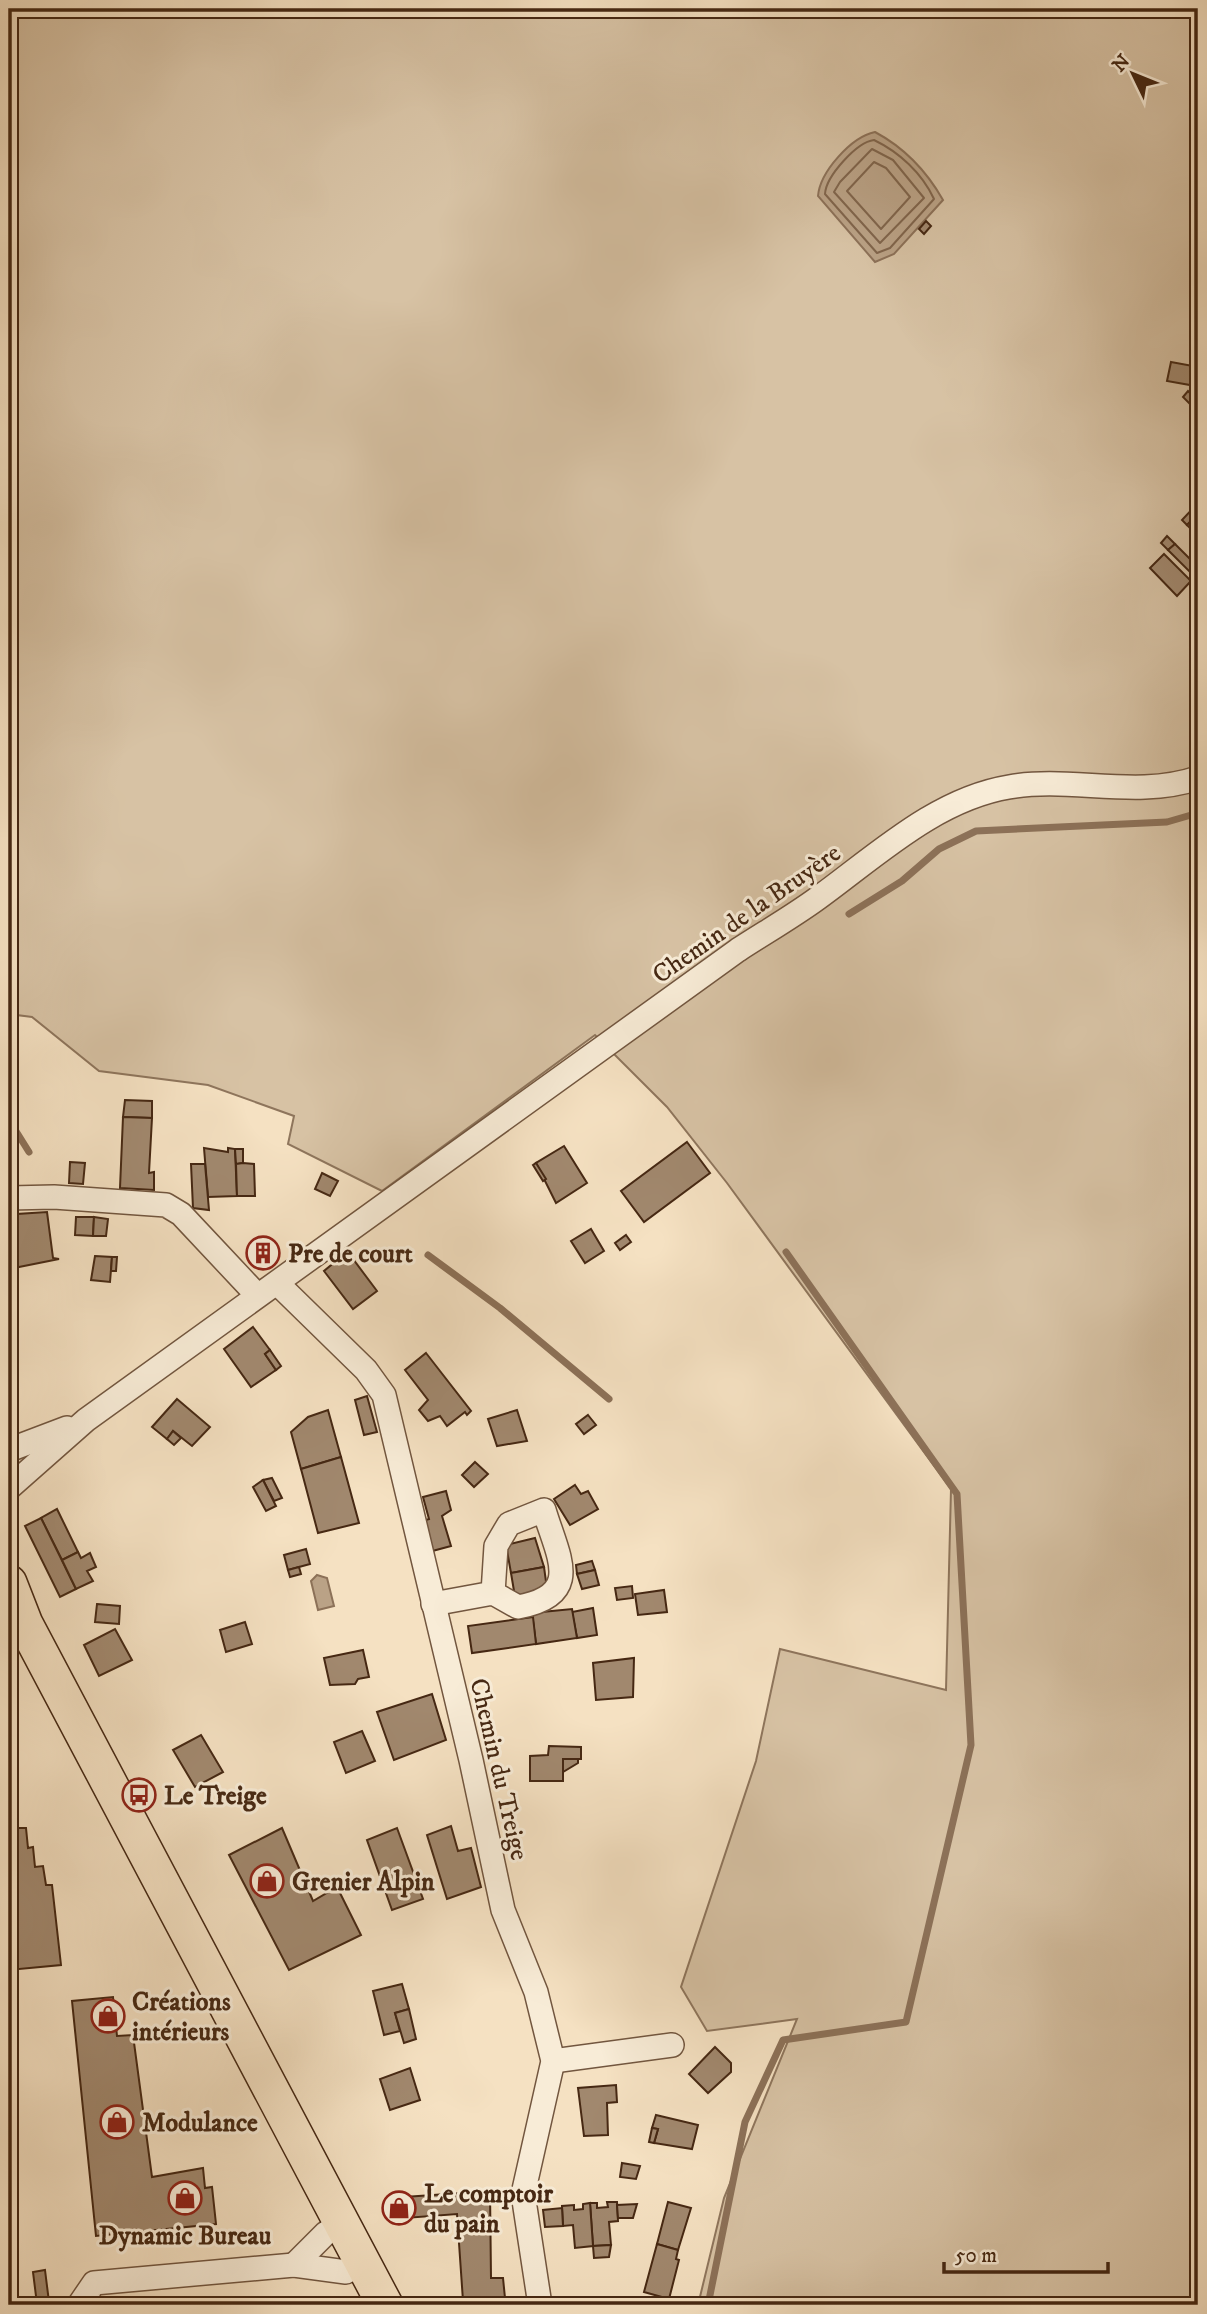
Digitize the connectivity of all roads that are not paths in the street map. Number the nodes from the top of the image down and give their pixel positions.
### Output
1 (1198, 778) edge
2 (9, 1198) edge
3 (276, 1283) junction
4 (257, 1295) junction
5 (86, 1420) junction
6 (9, 1450) edge
7 (9, 1488) edge
8 (9, 1583) edge
9 (493, 1593) dead end
10 (433, 1604) junction
11 (9, 1642) edge
12 (672, 2045) dead end
13 (553, 2061) junction
14 (326, 2233) junction
15 (294, 2265) junction
16 (346, 2272) junction
17 (79, 2305) edge
18 (363, 2305) edge
19 (385, 2305) edge
20 (540, 2305) edge

1 - 3 street, Chemin de la Bruyère
2 - 4 street
3 - 4 street, Chemin de la Bruyère
3 - 10 street, Chemin du Treige
4 - 5 street, Chemin de la Bruyère
5 - 6 street
5 - 7 street
8 - 19 main road
9 - 10 street
10 - 13 street, Chemin du Treige
11 - 14 main road
12 - 13 street
13 - 20 street, Chemin du Treige
14 - 15 street
14 - 16 main road
15 - 16 street
15 - 17 street
16 - 18 main road

